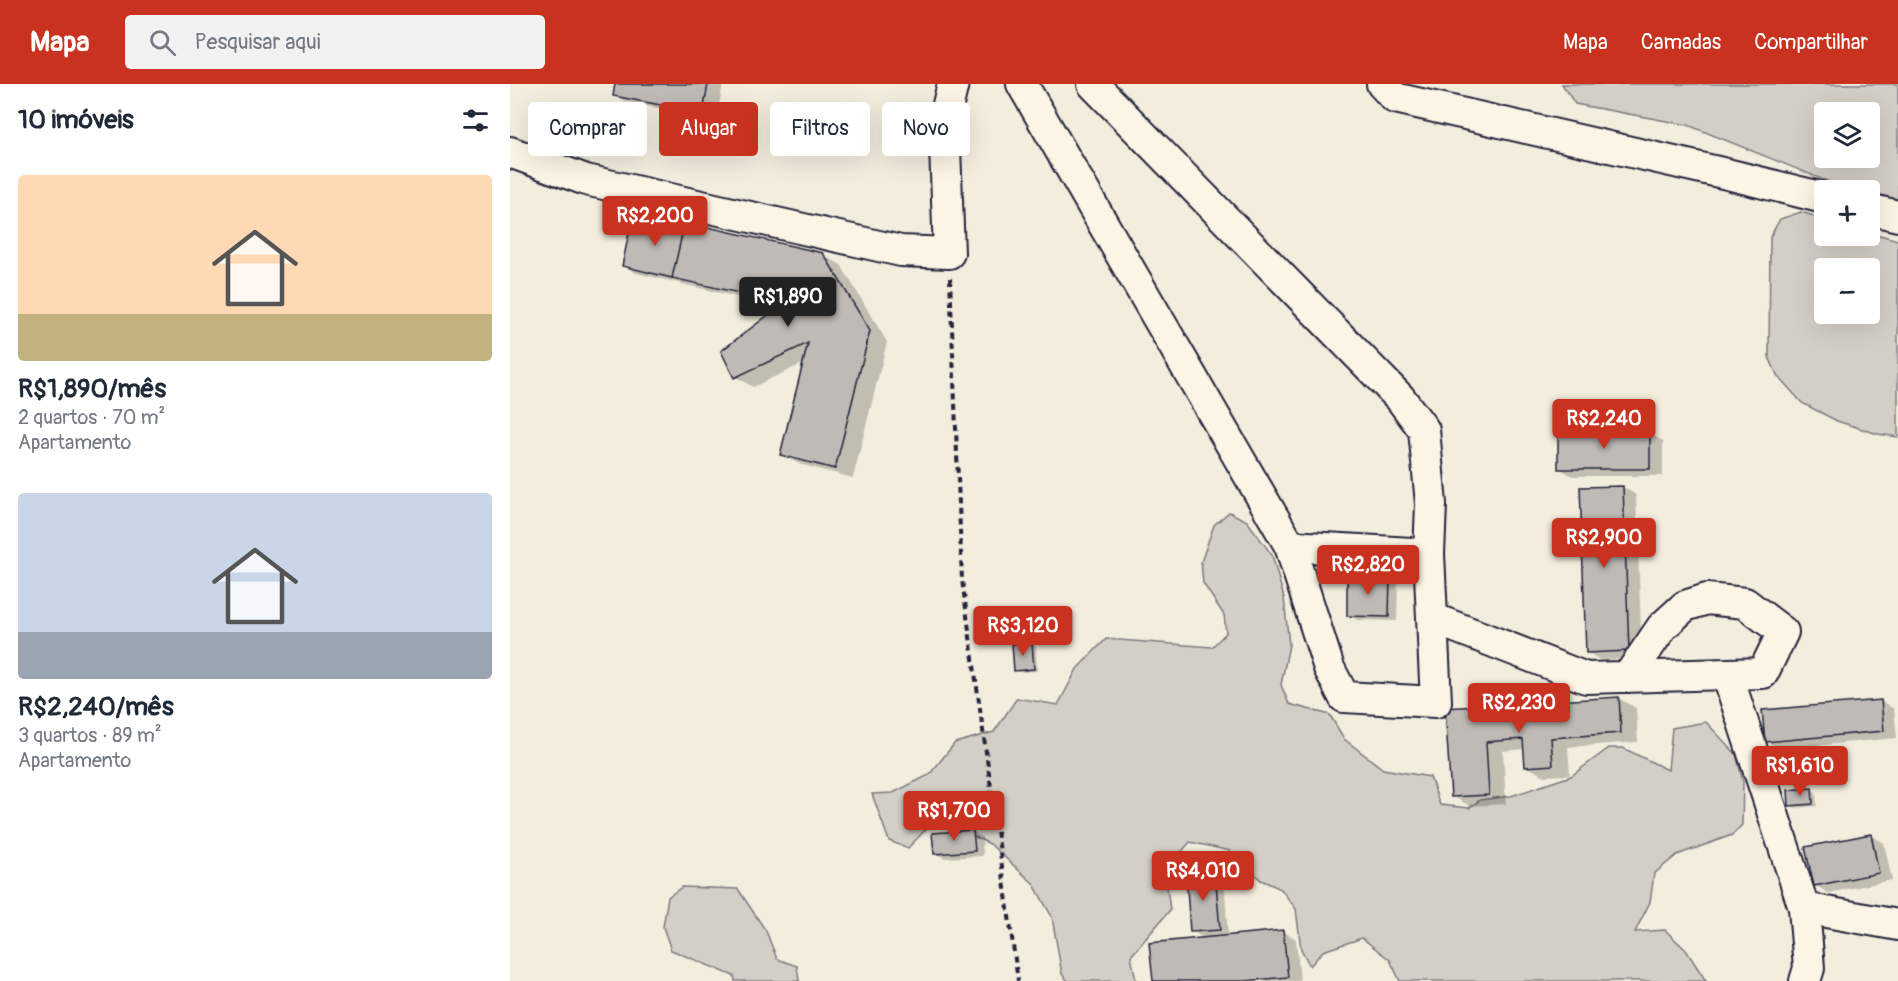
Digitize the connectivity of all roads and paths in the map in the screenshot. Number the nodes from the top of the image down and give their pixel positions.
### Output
1 (953, 84) edge
2 (1022, 84) edge
3 (1094, 84) edge
4 (1382, 84) edge
5 (510, 152) edge
6 (1814, 196) edge
7 (1880, 212) edge
8 (1898, 216) edge
9 (949, 254) junction
10 (1290, 546) junction
11 (1429, 554) junction
12 (1432, 618) junction
13 (1727, 674) junction
14 (1628, 677) junction
15 (1804, 908) junction
16 (1898, 925) edge
17 (1018, 981) edge
18 (1805, 981) edge

1 - 9 lane
2 - 10 lane
3 - 11 lane
4 - 6 lane
5 - 9 lane
7 - 8 lane
9 - 17 path
10 - 11 lane
10 - 12 lane
11 - 12 lane
12 - 14 lane
13 - 14 lane
13 - 14 lane
13 - 15 lane
15 - 16 lane
15 - 18 lane

